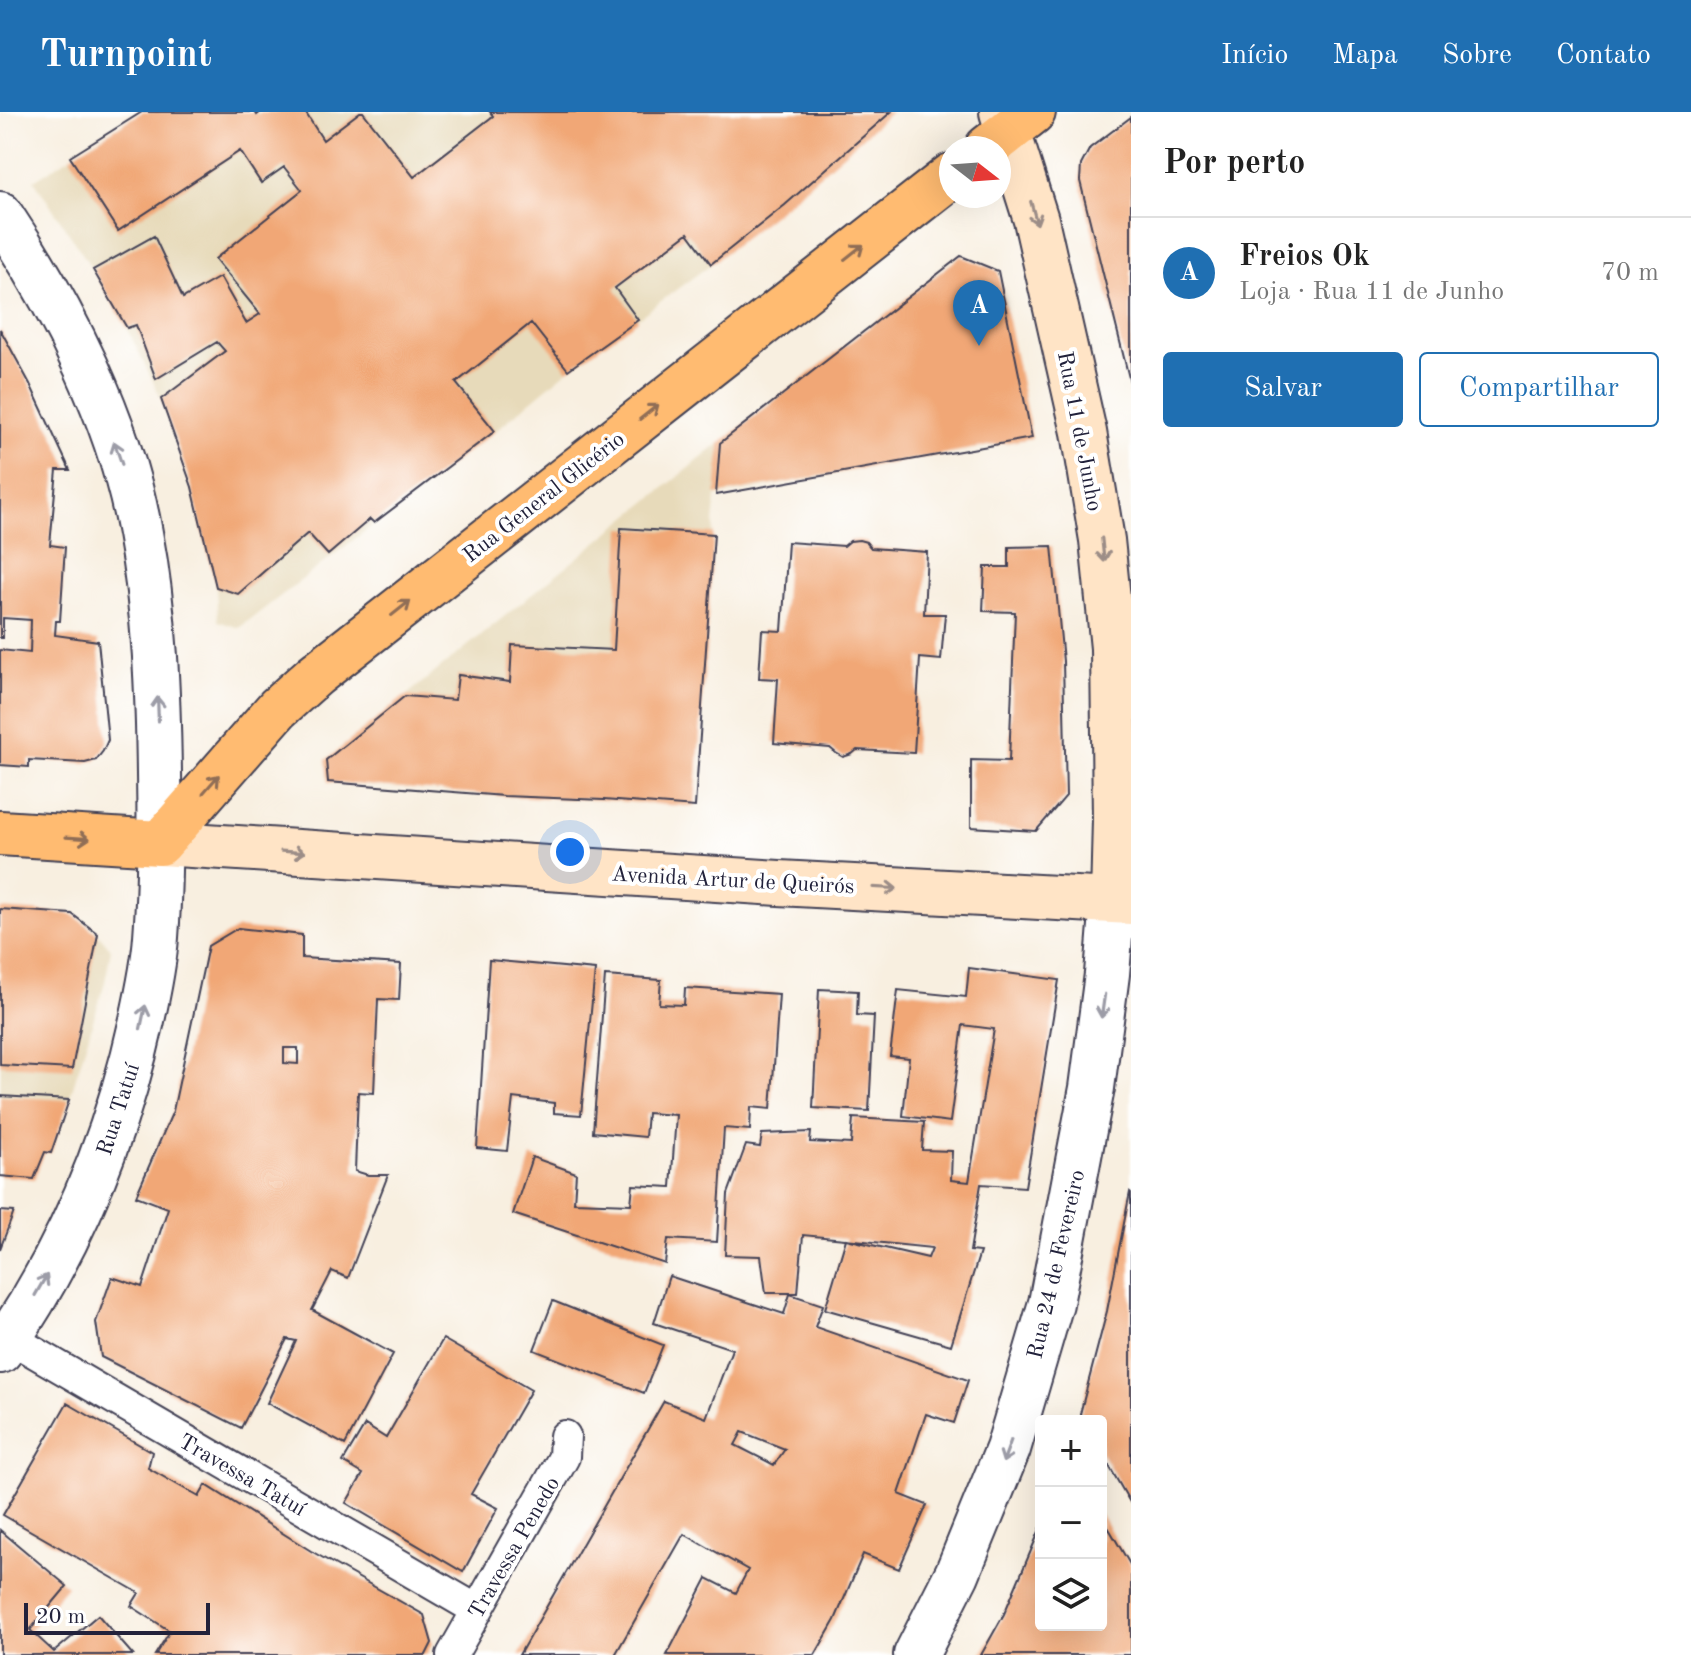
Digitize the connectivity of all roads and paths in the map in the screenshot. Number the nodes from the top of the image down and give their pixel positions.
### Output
1 (1008, 126) edge
2 (939, 185) edge
3 (0, 214) edge
4 (0, 833) edge
5 (160, 843) junction
6 (1122, 902) edge
7 (5, 1344) edge
8 (565, 1436) dead end
9 (477, 1610) junction
10 (452, 1655) edge
11 (916, 1655) edge

1 -> 6 street, Rua 11 de Junho
5 -> 2 main road, Rua General Glicério
5 -> 3 street, Rua Tatuí
4 -> 5 main road, Avenida Artur de Queirós
5 -> 6 street, Avenida Artur de Queirós
7 -> 5 street, Rua Tatuí
6 -> 11 street, Rua 24 de Fevereiro
7 - 9 lane, Travessa Tatuí
8 - 9 lane, Travessa Penedo
9 - 10 lane, Travessa Penedo

